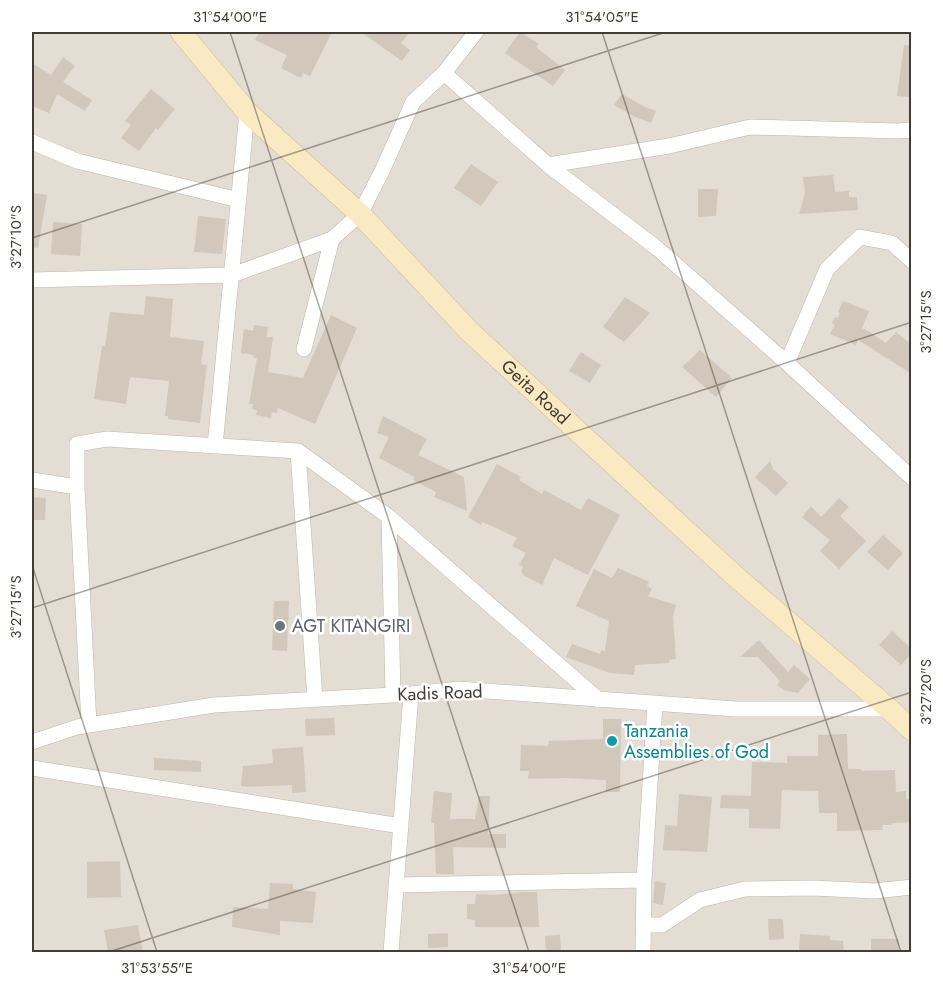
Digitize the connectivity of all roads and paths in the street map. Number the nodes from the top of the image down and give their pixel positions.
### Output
1 (181, 32) edge
2 (476, 32) edge
3 (444, 72) junction
4 (247, 112) junction
5 (912, 130) edge
6 (32, 142) edge
7 (548, 165) junction
8 (239, 200) junction
9 (360, 214) junction
10 (332, 239) junction
11 (912, 261) edge
12 (232, 275) junction
13 (32, 280) edge
14 (304, 349) dead end
15 (787, 363) junction
16 (215, 446) junction
17 (298, 451) junction
18 (912, 478) edge
19 (32, 480) edge
20 (77, 487) junction
21 (389, 517) junction
22 (411, 694) junction
23 (393, 695) junction
24 (315, 699) junction
25 (599, 700) junction
26 (655, 704) junction
27 (888, 709) junction
28 (89, 725) junction
29 (912, 730) edge
30 (32, 742) edge
31 (32, 768) edge
32 (401, 826) junction
33 (644, 880) junction
34 (396, 885) junction
35 (912, 887) edge
36 (644, 925) junction
37 (391, 952) edge
38 (643, 952) edge

1 - 4 main road, Geita Road
2 - 3 street
3 - 7 street
3 - 9 street
4 - 8 street
4 - 9 main road, Geita Road
5 - 7 street
6 - 8 street
7 - 15 street
8 - 12 street
9 - 10 street
9 - 27 main road, Geita Road
10 - 12 street
10 - 14 street
11 - 15 street
12 - 13 street
12 - 16 street
15 - 18 street
16 - 17 street
16 - 20 street
17 - 21 street
17 - 24 street
19 - 20 street
20 - 28 street
21 - 23 street
21 - 25 street
22 - 23 street, Kadis Road
22 - 25 street, Kadis Road
22 - 32 street
23 - 24 street, Kadis Road
24 - 28 street, Kadis Road
25 - 26 street, Kadis Road
26 - 27 street, Kadis Road
26 - 33 street
27 - 29 main road, Geita Road
28 - 30 street, Kadis Road
31 - 32 street
32 - 34 street
33 - 34 street
33 - 36 street
34 - 37 street
35 - 36 street
36 - 38 street

